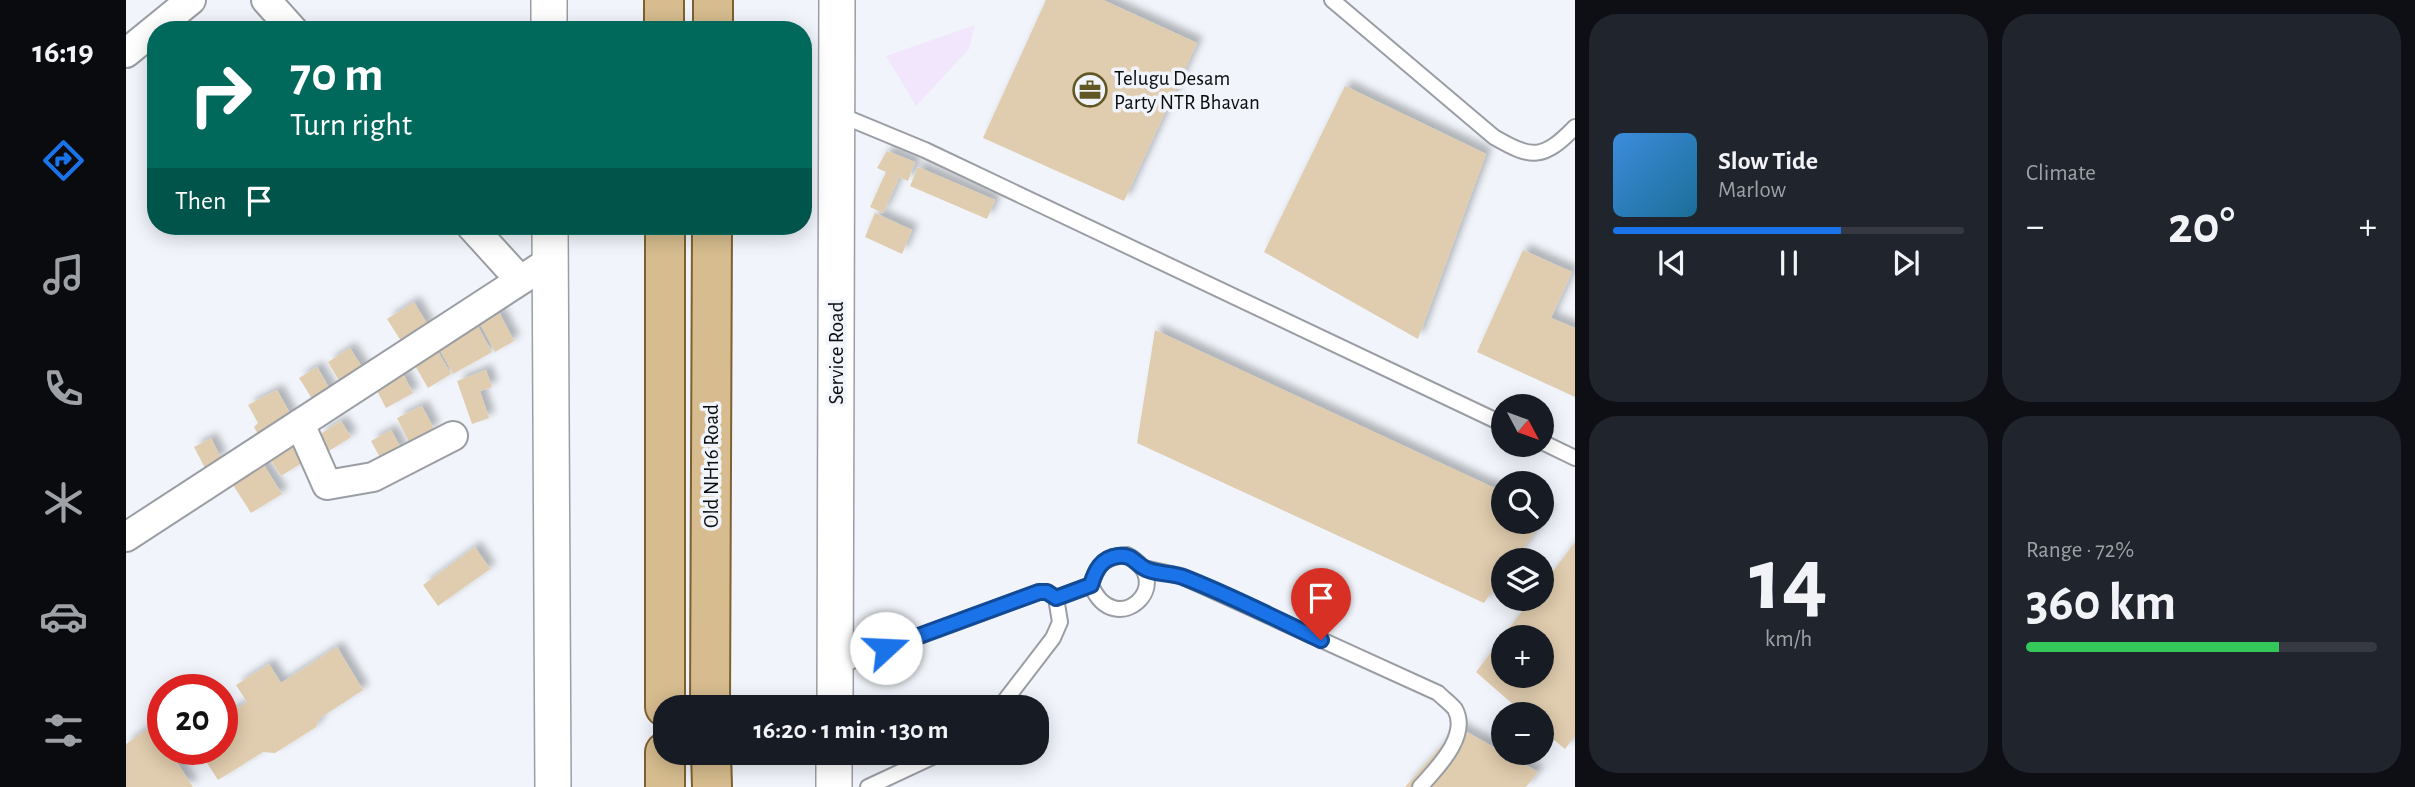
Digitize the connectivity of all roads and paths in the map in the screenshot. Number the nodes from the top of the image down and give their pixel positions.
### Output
1 (191, 0) edge
2 (266, 0) edge
3 (549, 0) edge
4 (664, 0) edge
5 (713, 0) edge
6 (837, 0) edge
7 (1332, 0) edge
8 (165, 21) edge
9 (285, 21) edge
10 (549, 21) edge
11 (664, 21) edge
12 (713, 21) edge
13 (147, 36) edge
14 (126, 53) edge
15 (837, 114) junction
16 (1575, 127) edge
17 (479, 235) edge
18 (550, 235) edge
19 (664, 235) edge
20 (712, 235) edge
21 (550, 261) junction
22 (520, 280) junction
23 (1491, 418) edge
24 (300, 424) junction
25 (453, 436) dead end
26 (1554, 448) edge
27 (1575, 458) edge
28 (126, 537) edge
29 (1144, 568) junction
30 (1091, 585) junction
31 (1056, 598) junction
32 (835, 667) junction
33 (665, 695) edge
34 (710, 695) edge
35 (835, 695) edge
36 (1009, 695) edge
37 (665, 765) edge
38 (711, 765) edge
39 (834, 765) edge
40 (915, 765) edge
41 (553, 787) edge
42 (665, 787) edge
43 (712, 787) edge
44 (834, 787) edge
45 (868, 787) edge
46 (1420, 787) edge

1 - 8 street
2 - 9 street
3 - 10 street
4 - 11 main road
5 - 12 main road
6 - 15 street, Service Road
7 - 16 lane
13 - 14 street
15 - 23 lane
15 - 32 street, Service Road
17 - 22 street
18 - 21 street
19 - 33 main road
20 - 34 main road, Old NH16 Road
21 - 22 street
21 - 41 street
22 - 24 street
24 - 25 street
24 - 28 street
26 - 27 lane
29 - 30 lane
29 - 30 lane
29 - 46 lane
30 - 31 lane
31 - 32 lane
31 - 36 lane
32 - 35 street, Service Road
37 - 42 main road
38 - 43 main road
39 - 44 street
40 - 45 lane

